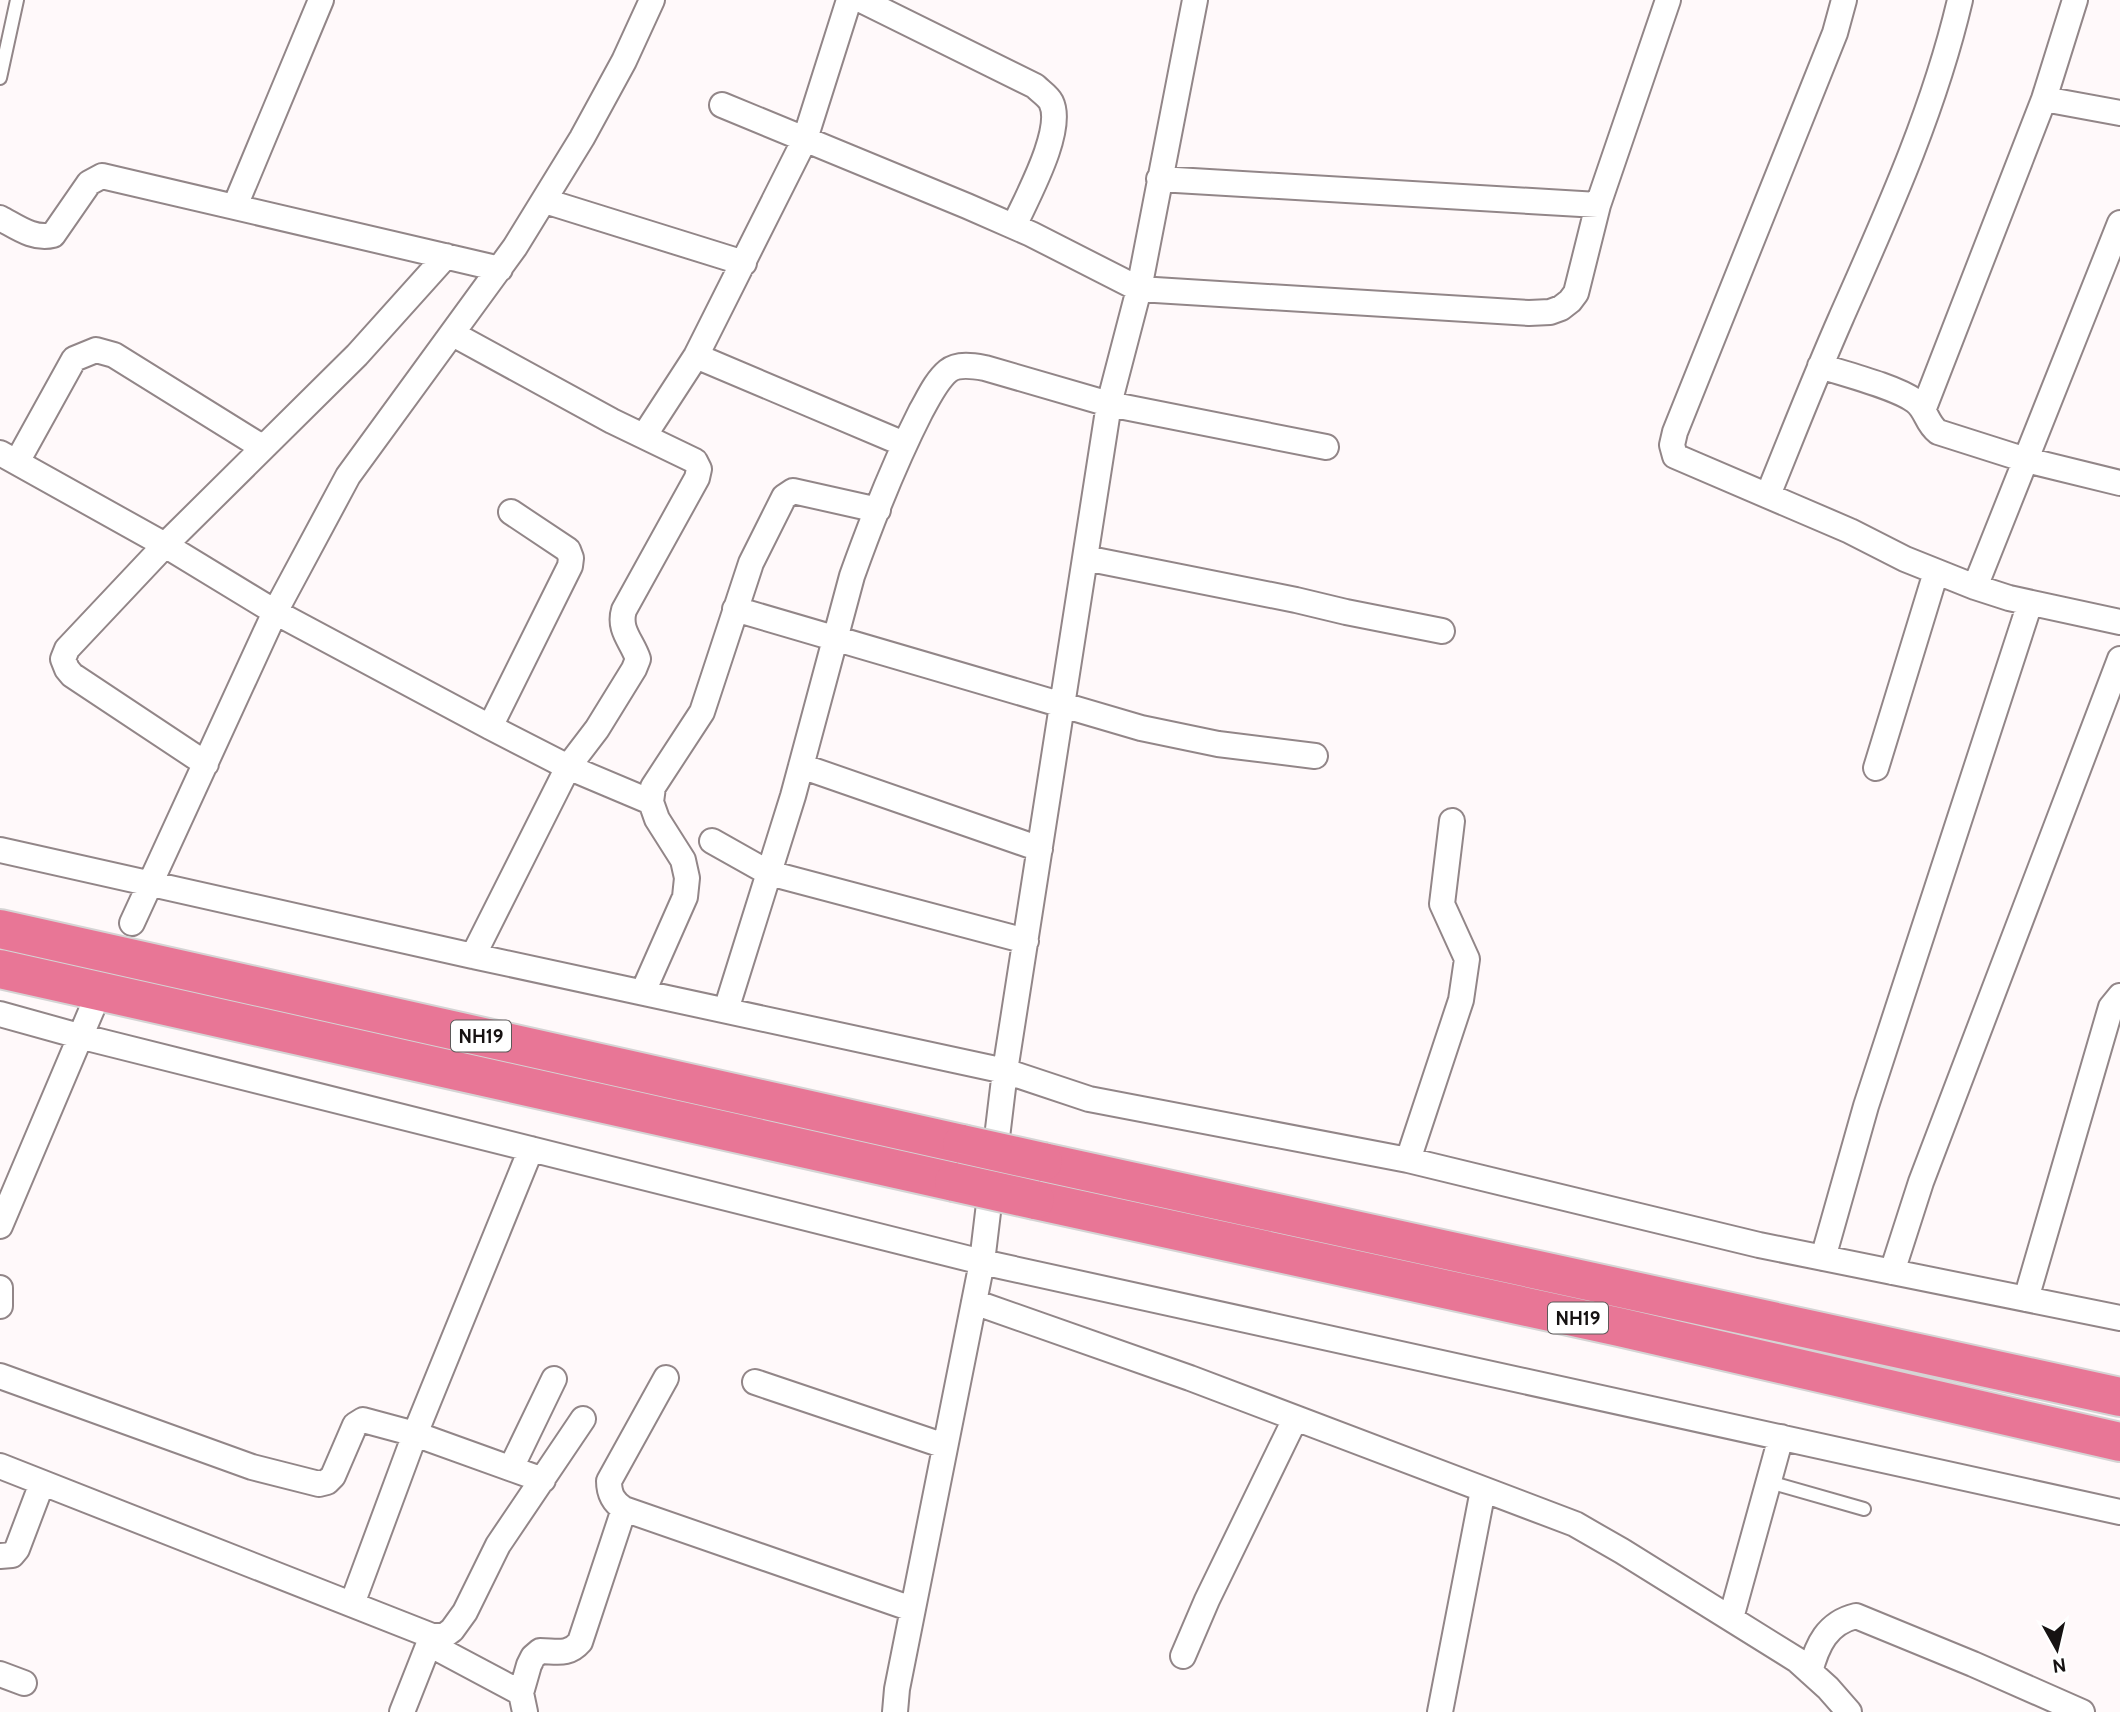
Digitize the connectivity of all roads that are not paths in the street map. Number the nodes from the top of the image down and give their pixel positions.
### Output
1 (17, 0) edge
2 (321, 0) edge
3 (652, 0) edge
4 (849, 0) edge
5 (862, 0) edge
6 (1195, 0) edge
7 (1668, 0) edge
8 (1844, 0) edge
9 (1960, 0) edge
10 (2075, 0) edge
11 (0, 78) edge
12 (2044, 99) junction
13 (722, 105) dead end
14 (2120, 113) edge
15 (805, 139) junction
16 (1159, 179) junction
17 (545, 201) junction
18 (1598, 205) junction
19 (235, 206) junction
20 (0, 218) edge
21 (2120, 223) edge
22 (1014, 226) junction
23 (446, 256) junction
24 (744, 263) junction
25 (500, 269) junction
26 (1139, 289) junction
27 (453, 334) junction
28 (696, 356) junction
29 (1820, 366) junction
30 (1110, 404) junction
31 (1924, 408) junction
32 (644, 436) junction
33 (904, 444) junction
34 (262, 447) junction
35 (1326, 447) dead end
36 (8, 458) edge
37 (2026, 460) junction
38 (2120, 483) edge
39 (1768, 495) junction
40 (878, 510) junction
41 (510, 512) dead end
42 (165, 545) junction
43 (1085, 558) junction
44 (1936, 572) junction
45 (1975, 587) junction
46 (2030, 603) junction
47 (735, 609) junction
48 (275, 611) junction
49 (2120, 622) edge
50 (1442, 631) dead end
51 (836, 637) junction
52 (2120, 659) edge
53 (1062, 706) junction
54 (489, 727) junction
55 (1315, 756) dead end
56 (206, 764) junction
57 (801, 766) junction
58 (568, 767) junction
59 (1876, 768) dead end
60 (650, 802) junction
61 (1452, 821) dead end
62 (712, 841) dead end
63 (0, 849) edge
64 (1040, 849) junction
65 (769, 873) junction
66 (150, 883) junction
67 (132, 923) dead end
68 (0, 929) edge
69 (1026, 940) junction
70 (473, 956) junction
71 (0, 969) edge
72 (643, 992) junction
73 (2120, 996) edge
74 (92, 1009) dead end
75 (726, 1010) junction
76 (0, 1014) edge
77 (79, 1037) junction
78 (1005, 1072) junction
79 (531, 1149) junction
80 (1408, 1160) junction
81 (0, 1226) edge
82 (1823, 1258) junction
83 (982, 1262) junction
84 (1892, 1272) junction
85 (0, 1288) edge
86 (2026, 1298) junction
87 (974, 1302) junction
88 (0, 1306) edge
89 (2120, 1318) edge
90 (0, 1376) edge
91 (666, 1378) dead end
92 (554, 1379) dead end
93 (755, 1382) dead end
94 (2120, 1397) edge
95 (583, 1419) dead end
96 (1295, 1419) junction
97 (415, 1434) junction
98 (1781, 1437) junction
99 (2120, 1442) edge
100 (945, 1446) junction
101 (0, 1466) edge
102 (510, 1468) junction
103 (543, 1480) junction
104 (1769, 1482) junction
105 (43, 1483) junction
106 (1483, 1490) junction
107 (1864, 1508) dead end
108 (624, 1509) junction
109 (2120, 1512) edge
110 (0, 1556) edge
111 (352, 1604) junction
112 (912, 1609) junction
113 (1731, 1618) junction
114 (430, 1640) junction
115 (1184, 1656) dead end
116 (1810, 1672) junction
117 (0, 1674) edge
118 (24, 1683) dead end
119 (523, 1703) edge
120 (402, 1712) edge
121 (895, 1712) edge
122 (1440, 1712) edge
123 (1849, 1712) edge
124 (2082, 1712) edge

1 - 11 lane
2 - 19 street
3 - 17 street
4 - 15 street
5 - 22 street
6 - 16 street
7 - 18 street
8 - 39 street
9 - 29 street
10 - 12 street
12 - 14 street
12 - 31 street
13 - 15 street
15 - 22 street
15 - 24 street
16 - 18 street
16 - 26 street
17 - 24 street
17 - 25 street
18 - 26 street
19 - 20 street
19 - 23 street
21 - 37 street
22 - 26 street
23 - 25 street
23 - 34 street
24 - 28 street
25 - 27 street
26 - 30 street
27 - 32 street
27 - 48 street
28 - 32 street
28 - 33 street
29 - 31 street
29 - 39 street
30 - 33 street
30 - 35 street
30 - 43 street
31 - 37 street
32 - 58 street
33 - 40 street
34 - 36 street
34 - 42 street
36 - 42 street
37 - 38 street
37 - 45 street
39 - 44 street
40 - 47 street
40 - 51 street
41 - 54 street
42 - 48 street
42 - 56 street
43 - 50 street
43 - 53 street
44 - 45 street
44 - 59 street
45 - 46 street
46 - 49 street
46 - 82 street
47 - 51 street
47 - 60 street
48 - 54 street
48 - 56 street
51 - 53 street
51 - 57 street
52 - 84 street
53 - 55 street
53 - 64 street
54 - 58 street
56 - 66 street
57 - 64 street
57 - 65 street
58 - 60 street
58 - 70 street
60 - 72 street
61 - 80 street
62 - 65 street
63 - 66 street
64 - 69 street
65 - 69 street
65 - 75 street
66 - 67 street
66 - 70 street
68 - 94 highway, NH19, bridge
69 - 78 street
70 - 72 street
71 - 99 highway, NH19, bridge
72 - 75 street
73 - 86 street
74 - 77 street
75 - 78 street
76 - 77 street
77 - 79 street
77 - 81 street
78 - 80 street
78 - 83 street
79 - 83 street
79 - 97 street
80 - 82 street
82 - 84 street
83 - 87 street
83 - 98 street
84 - 86 street
85 - 88 street
86 - 89 street
87 - 96 street
87 - 100 street
90 - 97 street
91 - 108 street
92 - 102 street
93 - 100 street
95 - 103 street
96 - 106 street
96 - 115 street
97 - 102 street
97 - 111 street
98 - 104 street
98 - 109 street
100 - 112 street
101 - 105 street
102 - 103 street
103 - 114 street
104 - 107 lane
104 - 113 street
105 - 110 street
105 - 111 street
106 - 113 street
106 - 122 street
108 - 112 street
108 - 119 street
111 - 114 street
112 - 121 street
113 - 116 street
114 - 119 street
114 - 120 street
116 - 123 street
116 - 124 street
117 - 118 street

